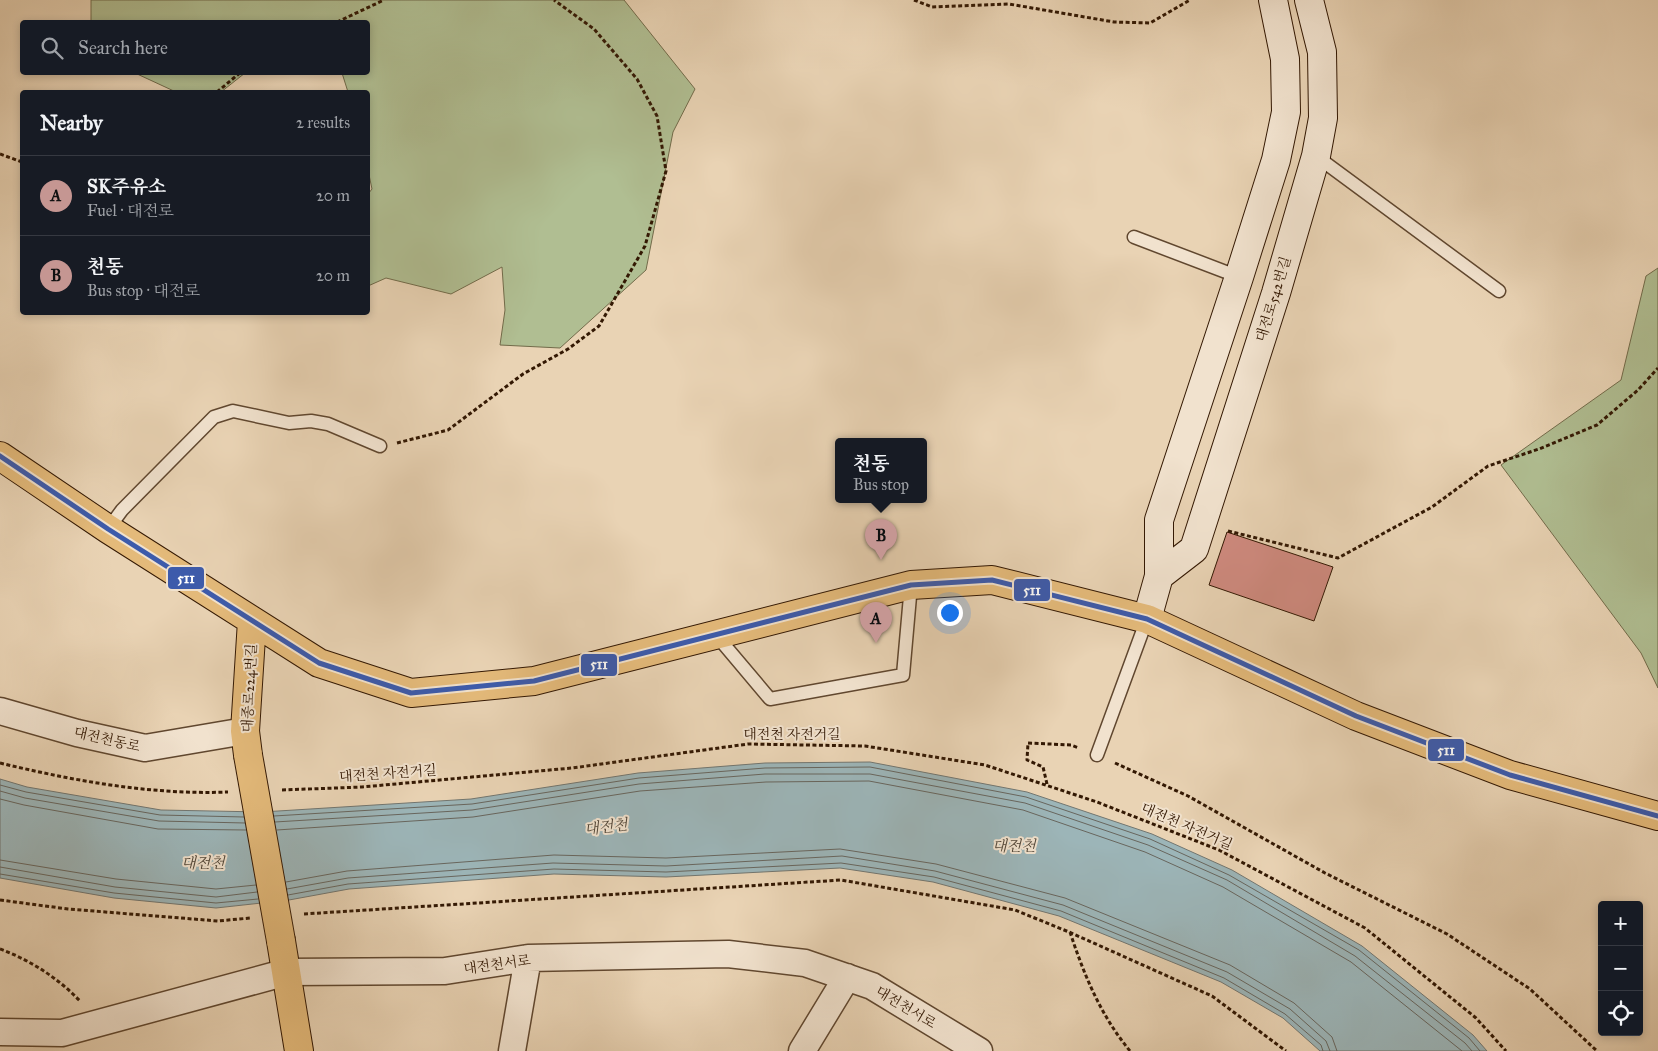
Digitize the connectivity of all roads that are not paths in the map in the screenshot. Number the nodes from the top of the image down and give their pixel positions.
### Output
1 (1273, 0) edge
2 (1309, 0) edge
3 (1316, 156) junction
4 (1134, 237) dead end
5 (1239, 277) junction
6 (1499, 291) dead end
7 (380, 446) road end
8 (0, 456) edge
9 (108, 528) junction
10 (1159, 576) junction
11 (911, 585) junction
12 (1147, 619) junction
13 (252, 621) junction
14 (716, 635) junction
15 (0, 711) edge
16 (247, 743) junction
17 (1097, 755) road end
18 (1658, 816) edge
19 (528, 958) junction
20 (287, 972) junction
21 (847, 977) junction
22 (0, 1032) edge
23 (56, 1042) edge
24 (298, 1051) edge
25 (512, 1051) edge
26 (802, 1051) edge
27 (979, 1051) edge

1 - 5 main road
2 - 3 main road, 대전로542번길
3 - 6 lane
3 - 10 main road, 대전로542번길
4 - 5 lane
5 - 10 main road
7 - 9 lane
8 - 9 main road
9 - 13 main road
10 - 12 main road
11 - 12 main road
11 - 14 main road
11 - 14 lane
12 - 17 lane
12 - 18 main road
13 - 14 main road
13 - 16 main road, 대종로224번길
15 - 16 street, 대전천동로
16 - 20 main road, 대종로224번길, bridge
19 - 20 street, 대전천서로
19 - 21 street, 대전천서로
19 - 25 street
20 - 23 street, 대전천서로
20 - 24 main road
21 - 26 street
21 - 27 street, 대전천서로
22 - 23 street, 대전천서로

